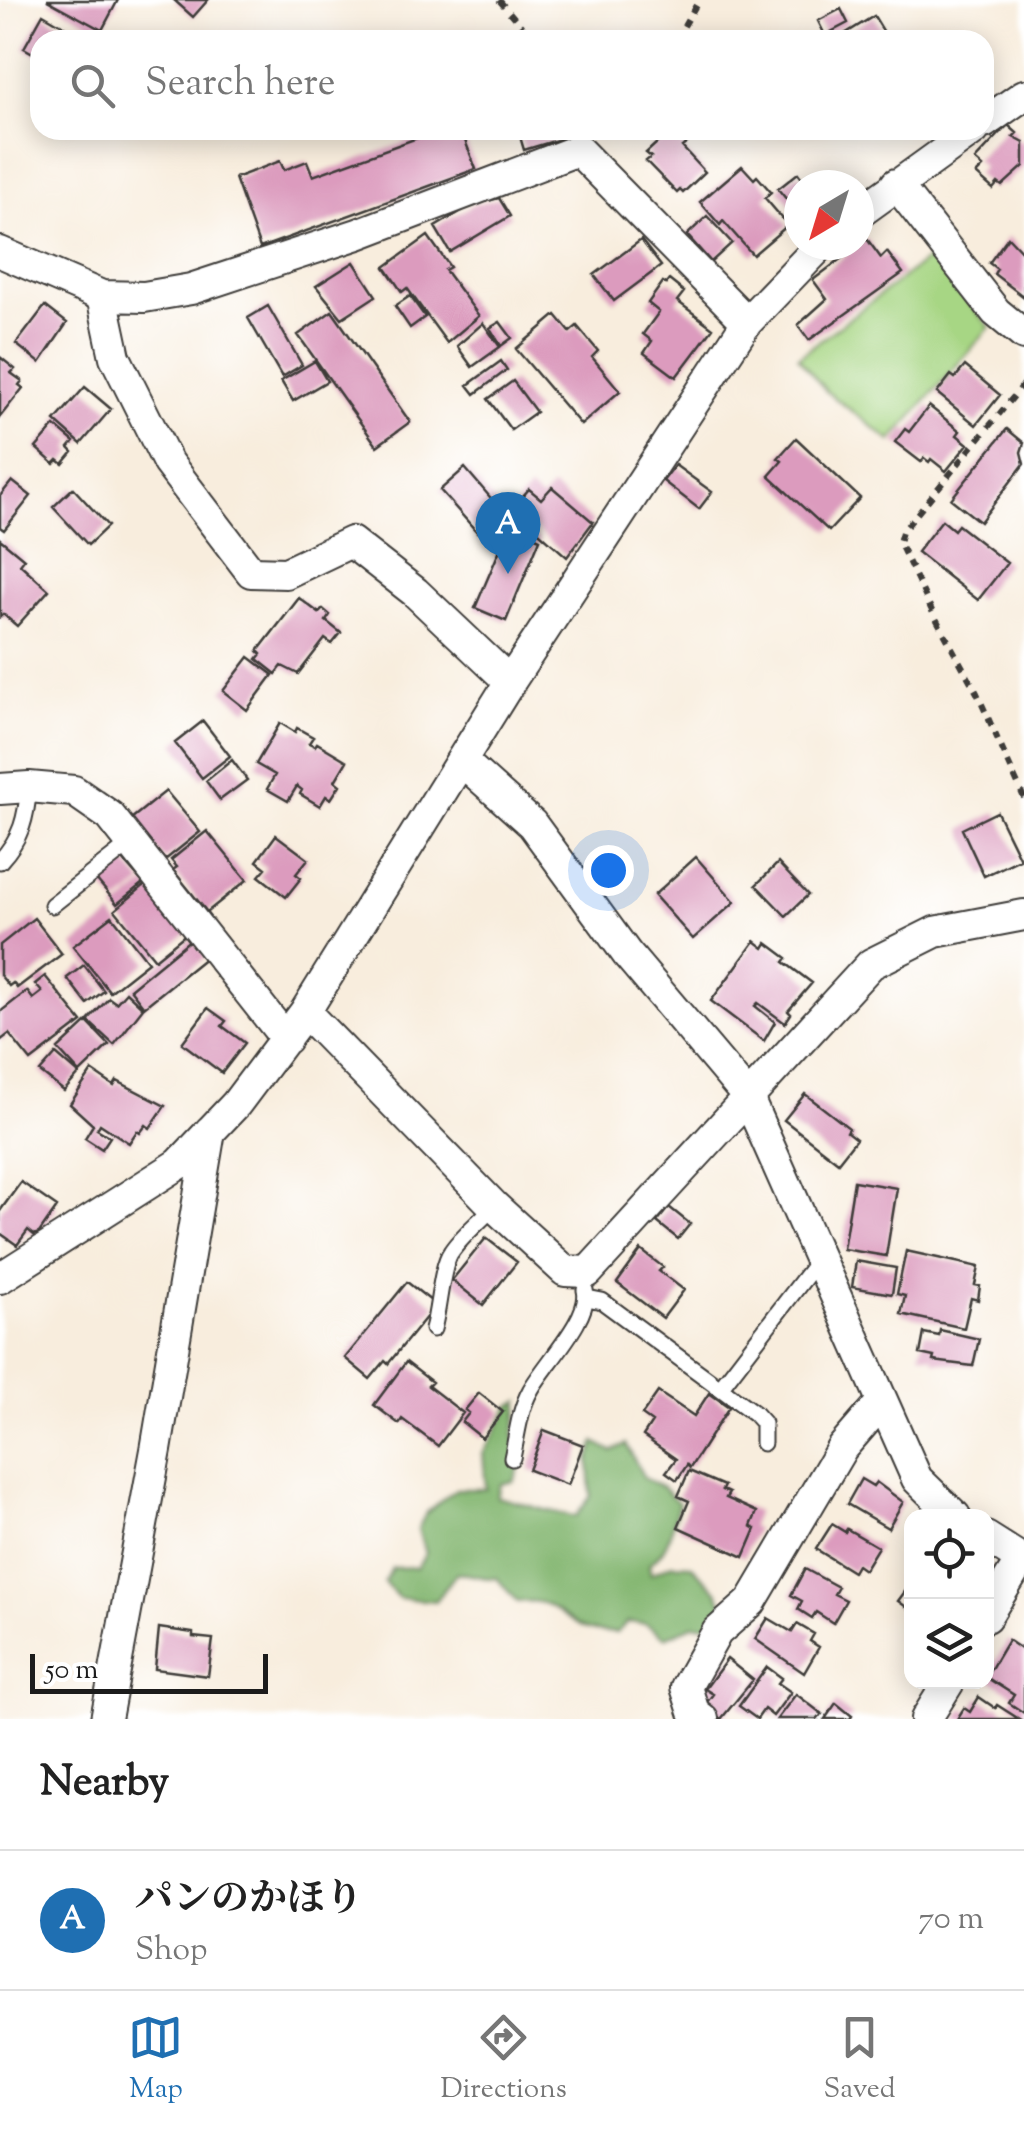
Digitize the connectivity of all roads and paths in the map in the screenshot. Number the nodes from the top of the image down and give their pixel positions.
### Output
1 (500, 0) edge
2 (699, 0) edge
3 (525, 30) edge
4 (682, 30) edge
5 (1024, 95) edge
6 (994, 116) edge
7 (960, 140) edge
8 (896, 184) junction
9 (874, 201) edge
10 (0, 252) edge
11 (806, 260) edge
12 (102, 296) junction
13 (747, 322) junction
14 (1024, 335) edge
15 (1024, 384) edge
16 (510, 682) junction
17 (463, 762) junction
18 (14, 788) edge
19 (1024, 798) edge
20 (131, 843) junction
21 (0, 861) edge
22 (52, 905) dead end
23 (1024, 915) edge
24 (305, 1012) junction
25 (286, 1038) junction
26 (747, 1096) junction
27 (210, 1131) junction
28 (494, 1206) junction
29 (818, 1259) junction
30 (0, 1278) edge
31 (583, 1285) junction
32 (433, 1329) dead end
33 (720, 1388) junction
34 (881, 1403) junction
35 (764, 1443) dead end
36 (512, 1458) dead end
37 (948, 1509) edge
38 (994, 1542) edge
39 (1022, 1560) edge
40 (994, 1605) edge
41 (944, 1689) edge
42 (106, 1719) edge
43 (703, 1719) edge
44 (926, 1719) edge

1 - 3 path
2 - 4 path
5 - 6 street
7 - 8 street
8 - 9 street
8 - 14 street
10 - 12 street
11 - 13 street
12 - 13 street
12 - 16 street
13 - 16 street
15 - 19 path
16 - 17 street
17 - 24 street
17 - 26 street
18 - 20 street
18 - 21 lane
20 - 22 lane
20 - 25 street
23 - 26 street
24 - 25 street
24 - 28 street
25 - 27 street
26 - 29 street
26 - 31 street
27 - 30 street
27 - 42 street
28 - 31 street
28 - 32 lane
29 - 33 lane
29 - 34 street
31 - 33 lane
31 - 36 lane
33 - 35 lane
34 - 37 street
34 - 43 street
38 - 39 street
39 - 40 street
41 - 44 street

